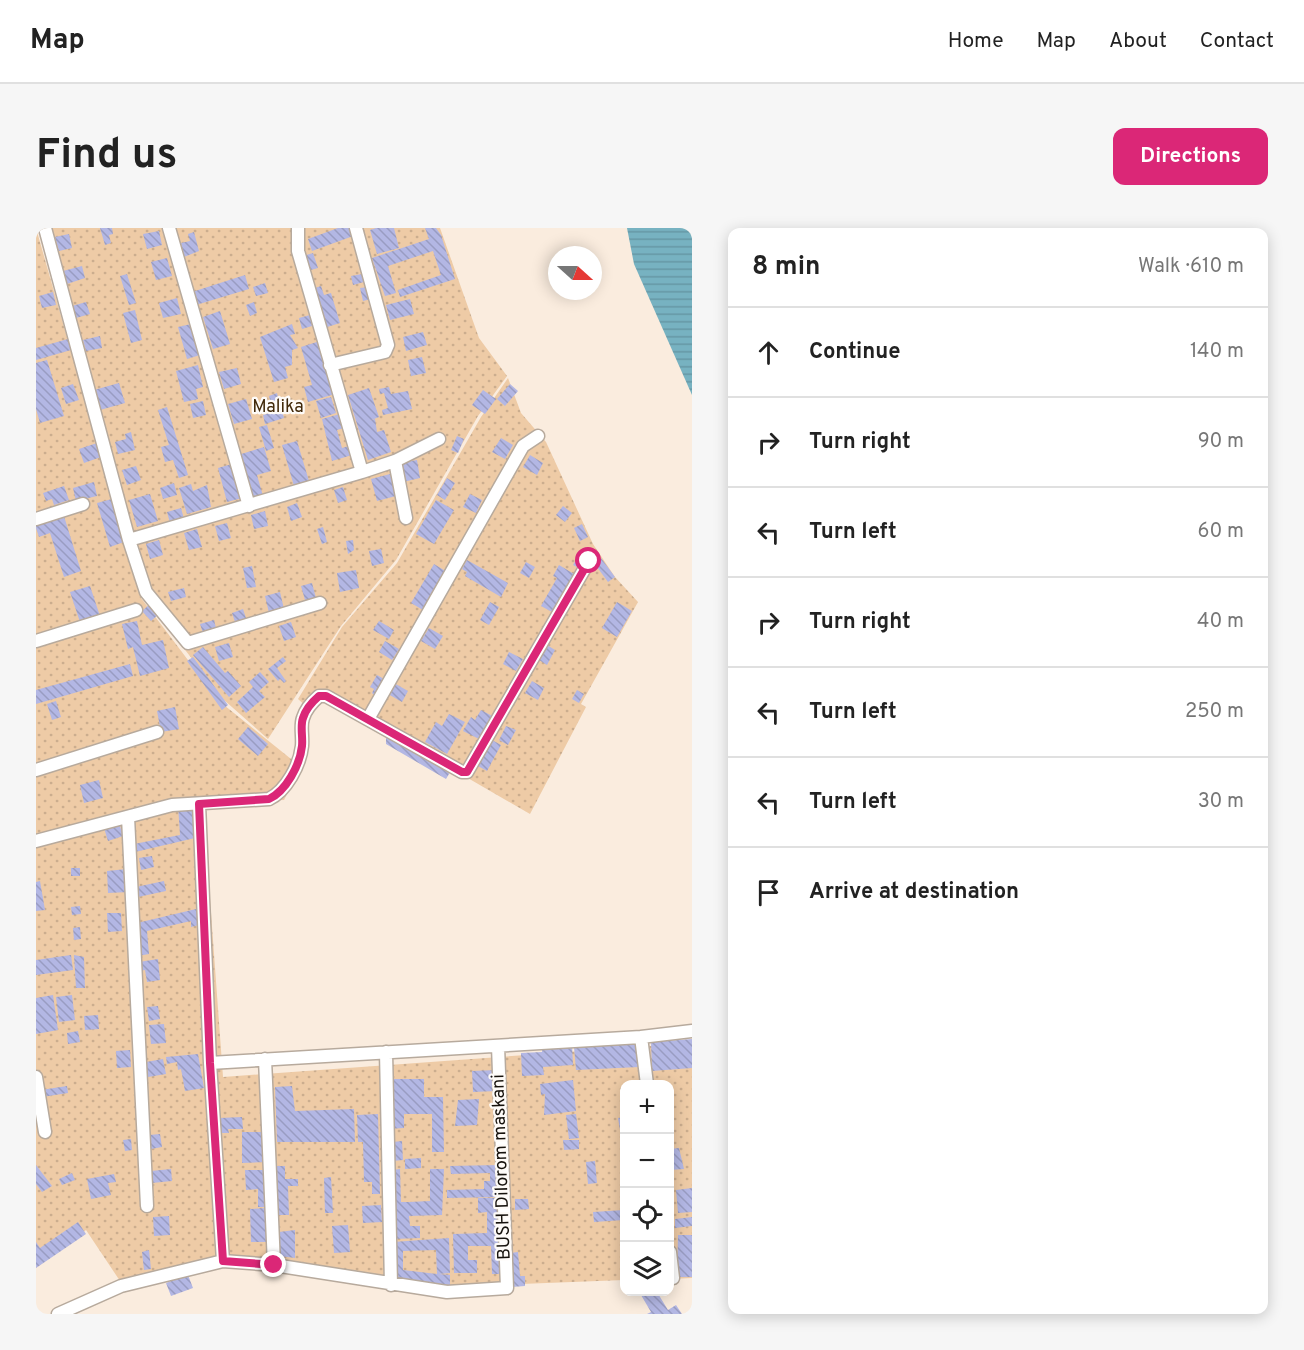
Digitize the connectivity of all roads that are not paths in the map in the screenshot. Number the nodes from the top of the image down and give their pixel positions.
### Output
1 (45, 228) edge
2 (169, 228) edge
3 (298, 228) edge
4 (356, 228) edge
5 (330, 365) junction
6 (538, 436) dead end
7 (439, 439) dead end
8 (395, 461) junction
9 (362, 472) junction
10 (83, 504) dead end
11 (249, 506) junction
12 (406, 518) dead end
13 (36, 519) edge
14 (129, 540) junction
15 (589, 561) dead end
16 (320, 603) dead end
17 (136, 610) dead end
18 (36, 641) edge
19 (368, 719) junction
20 (157, 732) dead end
21 (36, 770) edge
22 (199, 804) junction
23 (128, 817) junction
24 (36, 841) edge
25 (692, 1031) edge
26 (641, 1037) junction
27 (498, 1046) junction
28 (386, 1052) junction
29 (265, 1059) junction
30 (210, 1063) junction
31 (36, 1077) edge
32 (646, 1080) edge
33 (45, 1132) dead end
34 (147, 1206) dead end
35 (223, 1261) junction
36 (274, 1265) junction
37 (391, 1285) junction
38 (58, 1314) edge

1 - 14 street
2 - 11 street
3 - 5 street
4 - 5 street
5 - 9 street
6 - 19 street
7 - 8 street
8 - 9 street
8 - 12 street
9 - 11 street
10 - 13 street
11 - 14 street
14 - 16 street
15 - 19 street
17 - 18 street
19 - 22 street
20 - 21 street
22 - 23 street
22 - 30 street
23 - 24 street
23 - 34 street
25 - 26 street
26 - 27 street
26 - 32 street
27 - 28 street
27 - 37 street, BUSH Dilorom maskani
28 - 29 street
28 - 37 street
29 - 30 street
29 - 36 street
30 - 35 street
31 - 33 street
35 - 36 street
35 - 38 street
36 - 37 street

